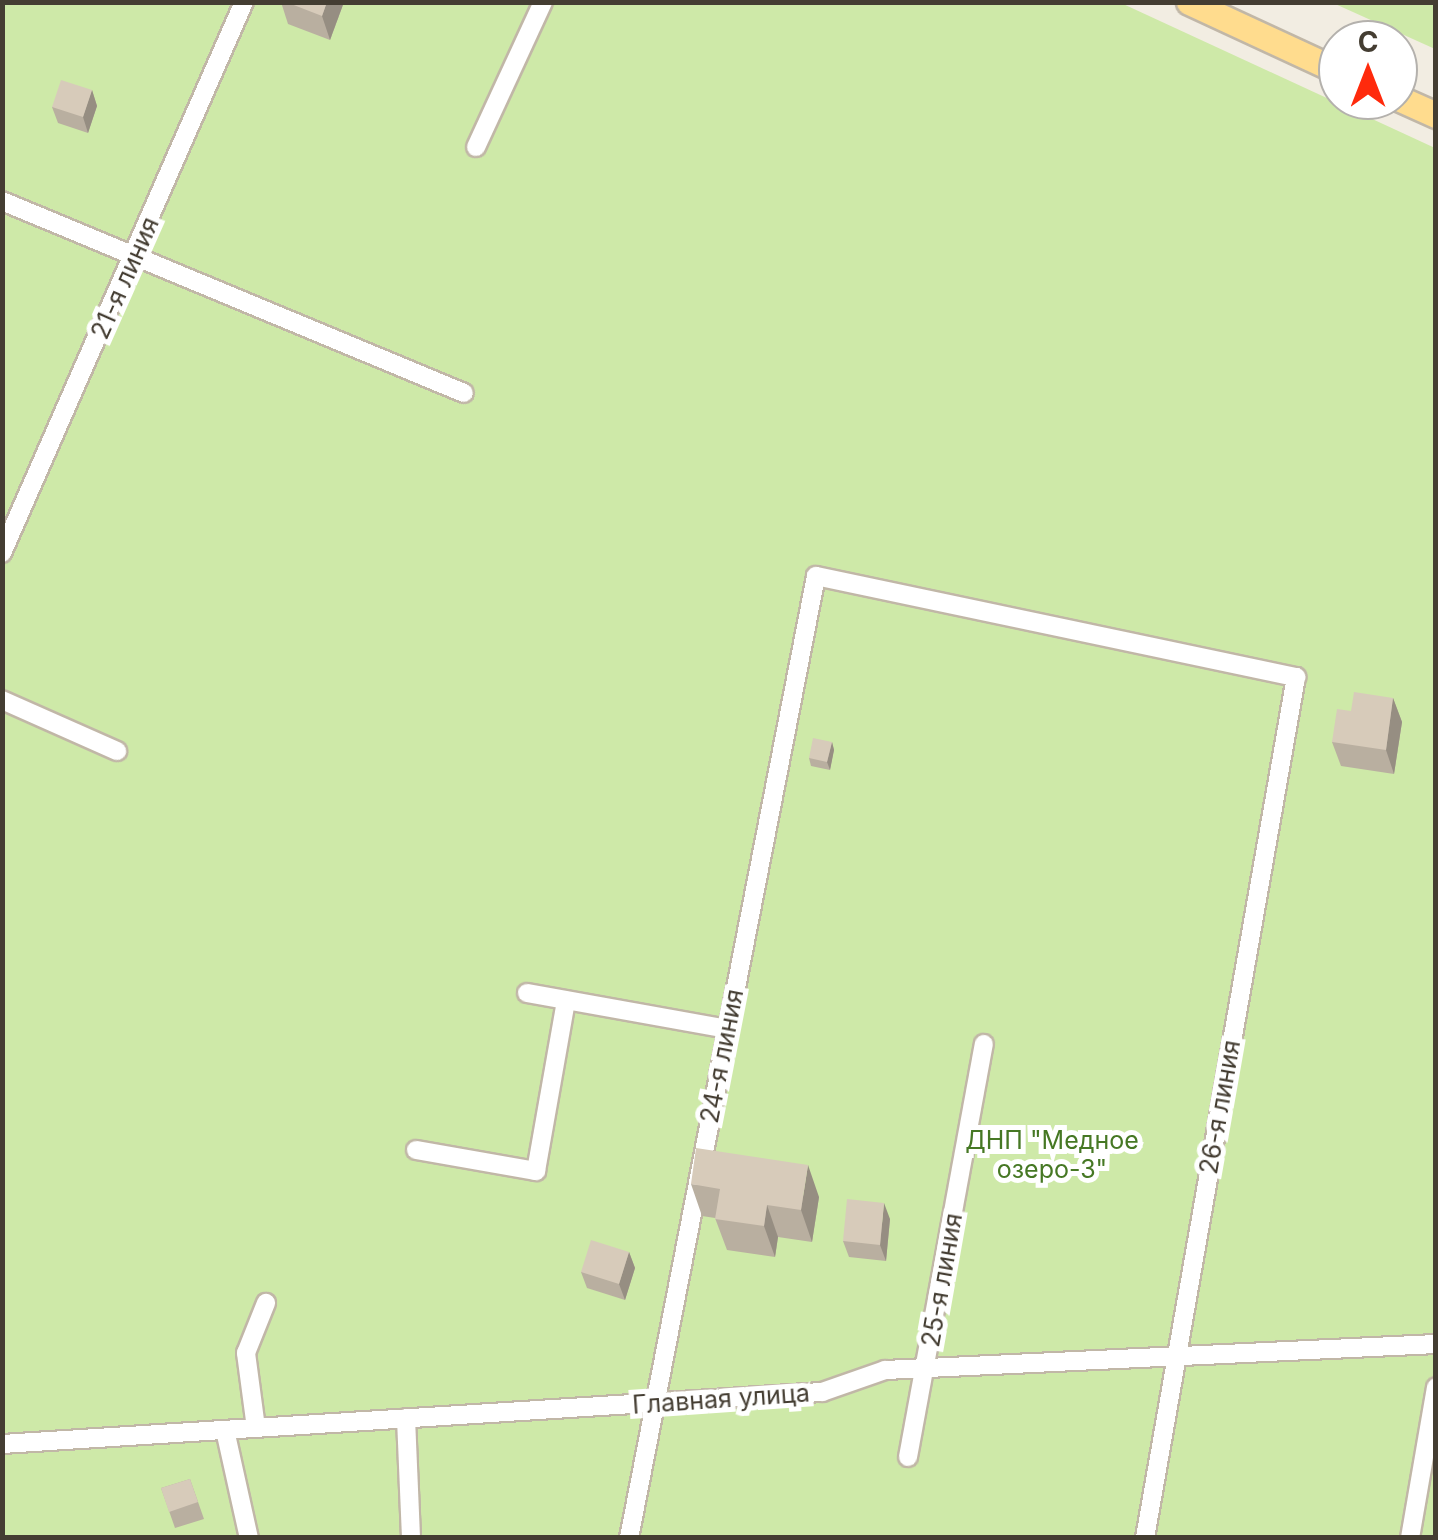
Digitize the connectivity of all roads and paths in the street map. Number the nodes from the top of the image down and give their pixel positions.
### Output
1 (244, 2) edge
2 (543, 2) edge
3 (1190, 2) edge
4 (1318, 62) edge
5 (476, 147) dead end
6 (2, 200) edge
7 (134, 258) junction
8 (464, 393) dead end
9 (2, 553) edge
10 (816, 576) joint
11 (2, 700) edge
12 (117, 751) dead end
13 (527, 993) dead end
14 (566, 1000) junction
15 (728, 1030) junction
16 (984, 1044) dead end
17 (416, 1150) dead end
18 (266, 1303) dead end
19 (1436, 1344) edge
20 (1176, 1357) junction
21 (926, 1368) junction
22 (1436, 1387) edge
23 (654, 1403) junction
24 (406, 1418) junction
25 (256, 1428) junction
26 (225, 1430) junction
27 (2, 1444) edge
28 (908, 1457) dead end
29 (250, 1538) edge
30 (411, 1538) edge
31 (628, 1538) edge
32 (1145, 1538) edge
33 (1410, 1538) edge

1 - 7 street, 21-я линия
2 - 5 street
3 - 4 main road
6 - 7 street
7 - 8 street
7 - 9 street, 21-я линия
10 - 15 street, 24-я линия
10 - 20 street, 26-я линия
11 - 12 street
13 - 14 street
14 - 15 street
14 - 17 street
15 - 23 street, 24-я линия
16 - 21 street, 25-я линия
18 - 25 street
19 - 20 street, Главная улица
20 - 21 street, Главная улица
20 - 32 street, 26-я линия
21 - 23 street, Главная улица
21 - 28 street, 25-я линия
22 - 33 street
23 - 24 street, Главная улица
23 - 31 street, 24-я линия
24 - 25 street, Главная улица
24 - 30 street
25 - 26 street, Главная улица
26 - 27 street, Главная улица
26 - 29 street

